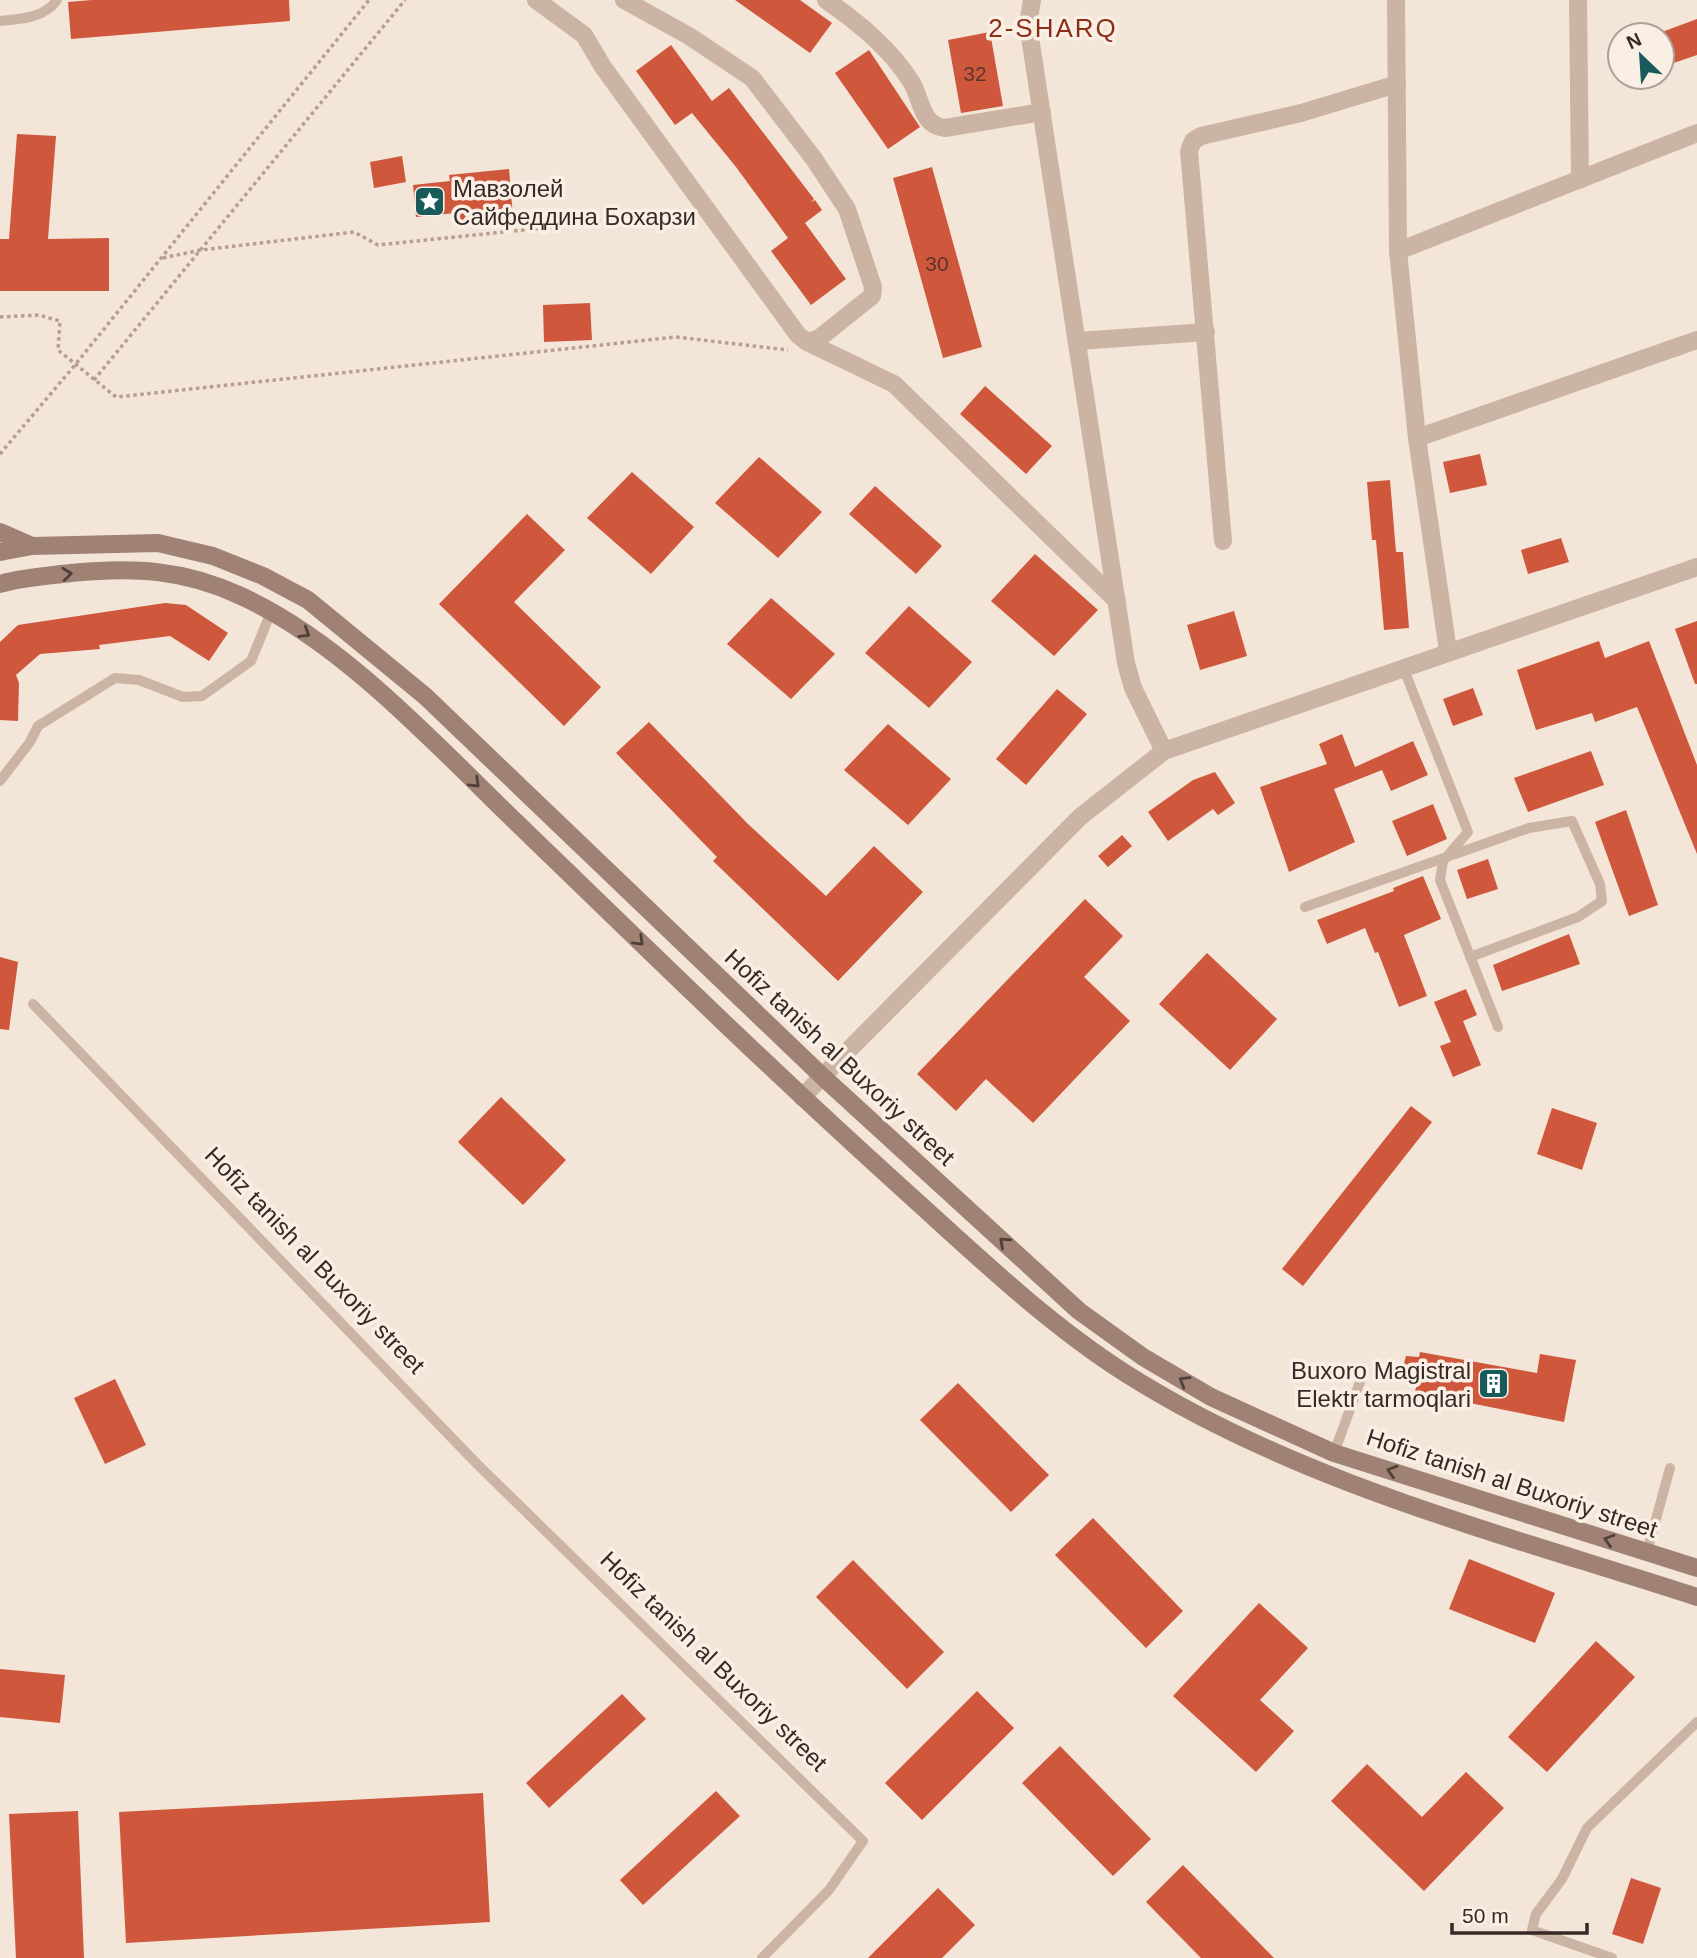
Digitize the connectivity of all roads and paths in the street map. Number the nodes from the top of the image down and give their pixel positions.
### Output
1 (57, 0) edge
2 (369, 0) edge
3 (405, 0) edge
4 (536, 0) edge
5 (624, 0) edge
6 (826, 0) edge
7 (1019, 0) edge
8 (1032, 0) edge
9 (1396, 0) edge
10 (1578, 0) edge
11 (0, 21) edge
12 (1028, 24) junction
13 (1397, 84) junction
14 (1042, 112) junction
15 (1697, 133) edge
16 (1580, 180) junction
17 (703, 203) junction
18 (201, 250) junction
19 (1398, 251) junction
20 (161, 258) junction
21 (0, 317) edge
22 (1206, 332) junction
23 (1697, 340) edge
24 (1078, 341) junction
25 (807, 342) junction
26 (75, 365) junction
27 (94, 380) junction
28 (1417, 438) junction
29 (0, 454) edge
30 (0, 532) edge
31 (1223, 541) dead end
32 (32, 546) junction
33 (0, 552) edge
34 (1697, 566) edge
35 (0, 584) edge
36 (1117, 601) junction
37 (271, 612) junction
38 (1448, 651) junction
39 (1403, 667) junction
40 (1164, 751) junction
41 (0, 781) edge
42 (1443, 861) junction
43 (1305, 907) dead end
44 (1470, 957) junction
45 (33, 1004) dead end
46 (1498, 1027) dead end
47 (823, 1077) junction
48 (802, 1097) junction
49 (1360, 1382) dead end
50 (1334, 1452) junction
51 (1670, 1468) dead end
52 (1647, 1552) junction
53 (1697, 1568) edge
54 (1697, 1597) edge
55 (1697, 1722) edge
56 (762, 1958) edge
57 (1612, 1958) edge

1 - 11 lane
2 - 20 path
3 - 18 path
4 - 17 street
5 - 25 street
6 - 14 street
7 - 12 street
8 - 12 street
9 - 13 street
10 - 16 street
12 - 14 street
13 - 19 street
13 - 22 street
14 - 24 street
15 - 16 street
16 - 19 street
17 - 18 path
17 - 25 street
18 - 20 path
18 - 27 path
19 - 28 street
20 - 26 path
21 - 26 path
22 - 24 street
22 - 31 street
23 - 28 street
24 - 36 street
25 - 27 path
25 - 36 street
26 - 27 path
26 - 29 path
28 - 38 street
30 - 32 main road
32 - 33 main road, Hofiz tanish al Buxoriy street
32 - 47 main road, Hofiz tanish al Buxoriy street
34 - 38 street
35 -> 37 main road, Hofiz tanish al Buxoriy street
36 - 40 street
37 - 41 lane
37 -> 48 main road, Hofiz tanish al Buxoriy street
38 - 39 street
39 - 40 street
39 - 42 lane
40 - 47 street
42 - 43 lane
42 - 44 lane
42 - 44 lane
44 - 46 lane
45 - 56 lane, Hofiz tanish al Buxoriy street
47 - 48 street
50 -> 47 main road, Hofiz tanish al Buxoriy street
48 - 54 main road, Hofiz tanish al Buxoriy street
49 - 50 lane
52 -> 50 main road, Hofiz tanish al Buxoriy street
51 - 52 lane
52 - 53 main road, Hofiz tanish al Buxoriy street
55 - 57 lane

